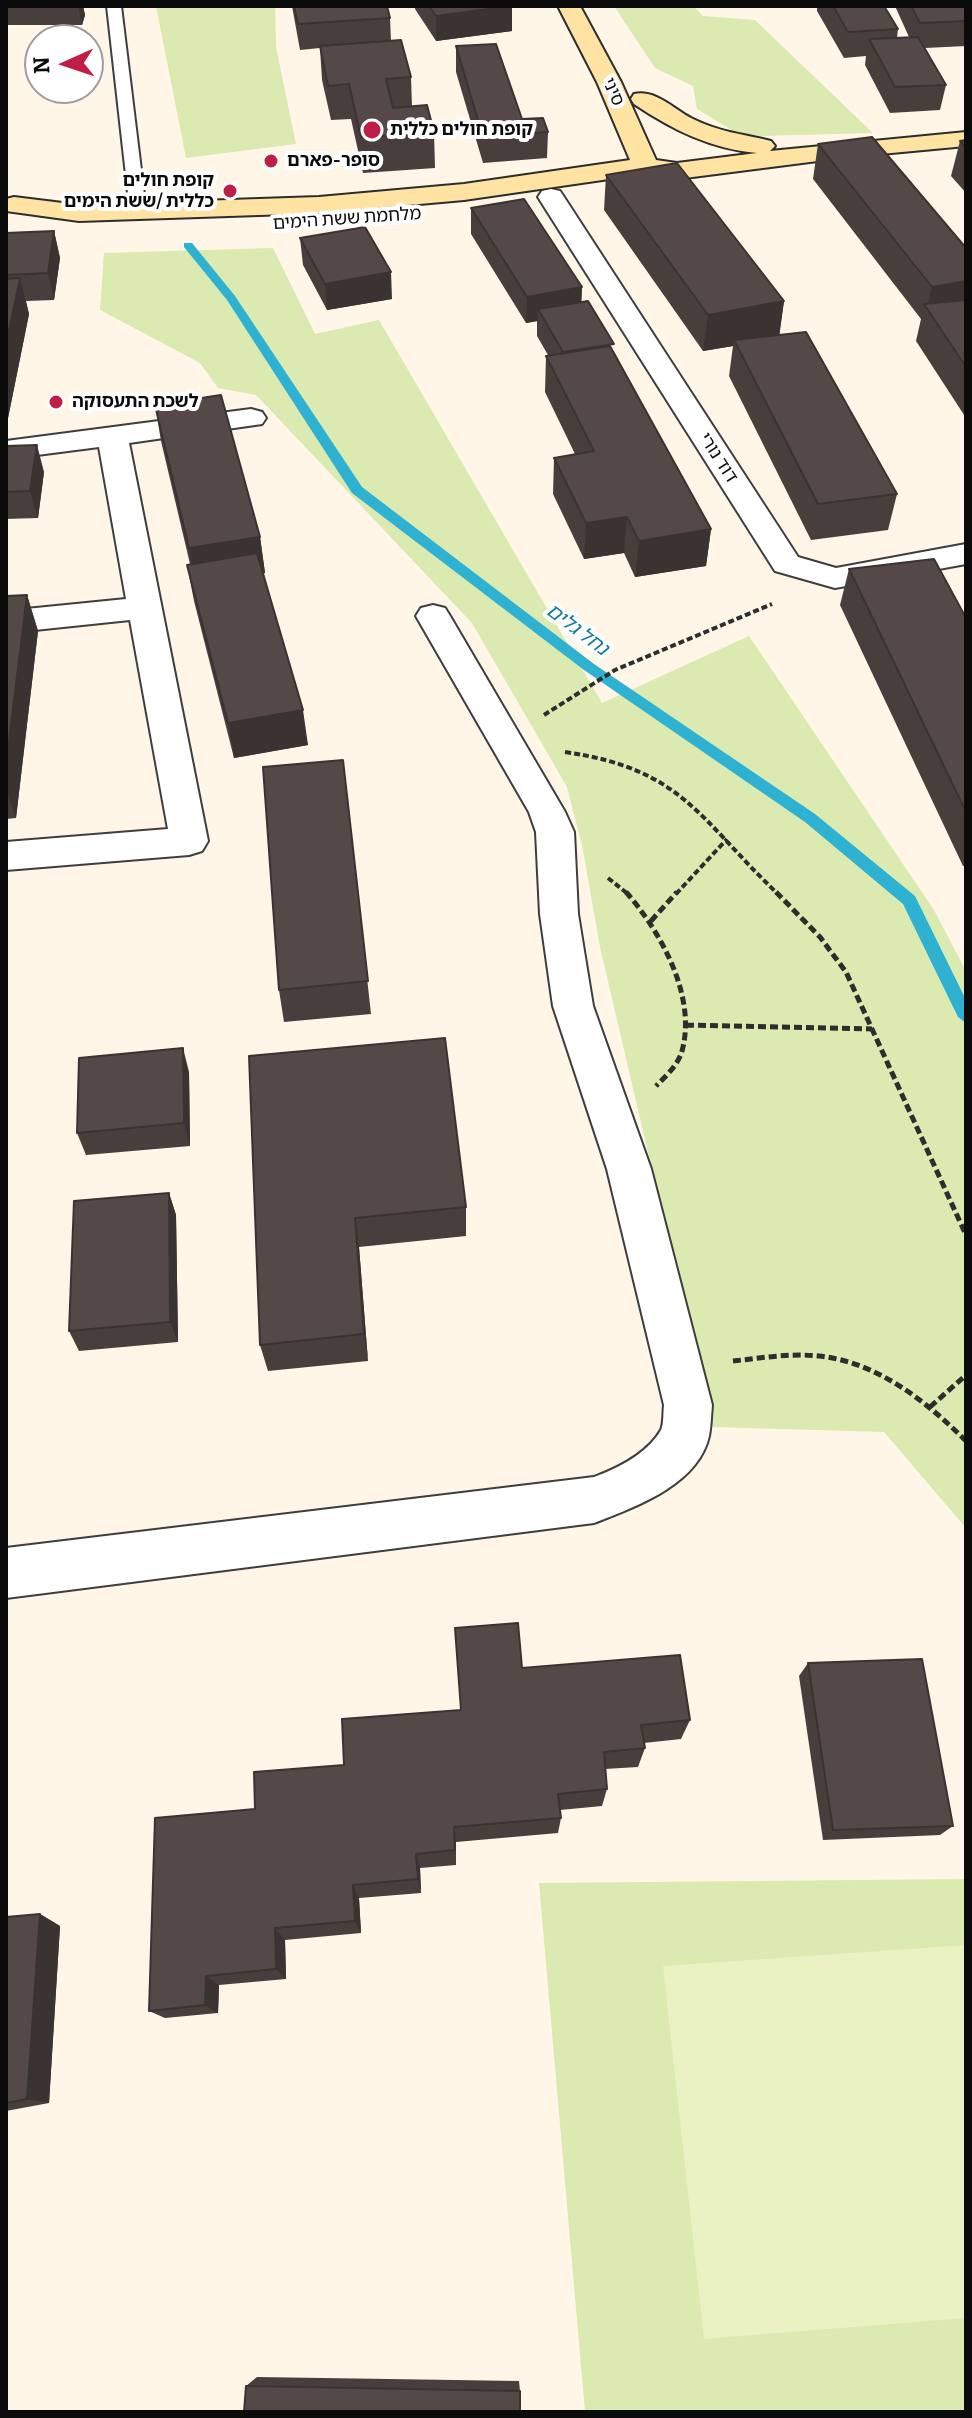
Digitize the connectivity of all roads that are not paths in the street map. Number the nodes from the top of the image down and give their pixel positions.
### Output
1 (114, 6) edge
2 (569, 6) edge
3 (592, 6) edge
4 (643, 99) junction
5 (966, 139) edge
6 (849, 149) junction
7 (677, 171) junction
8 (648, 174) junction
9 (551, 197) junction
10 (10, 202) edge
11 (138, 211) junction
12 (44, 233) edge
13 (12, 235) edge
14 (251, 418) dead end
15 (112, 436) junction
16 (6, 450) edge
17 (966, 554) edge
18 (146, 608) junction
19 (433, 616) dead end
20 (6, 622) edge
21 (6, 856) edge
22 (6, 1573) edge

1 - 11 lane
2 - 8 street, סיני
3 - 4 street, סיני
4 - 6 street
4 - 7 street, סיני
5 - 6 street, מלחמת ששת הימים
6 - 7 street, מלחמת ששת הימים
7 - 8 street, מלחמת ששת הימים
8 - 9 street, מלחמת ששת הימים
8 - 11 street, מלחמת ששת הימים
9 - 12 street, מלחמת ששת הימים
9 - 17 street, דוד נורי
10 - 11 street, מלחמת ששת הימים
10 - 13 street
14 - 15 street
15 - 16 street
15 - 18 street
18 - 20 street
18 - 21 street
19 - 22 street

